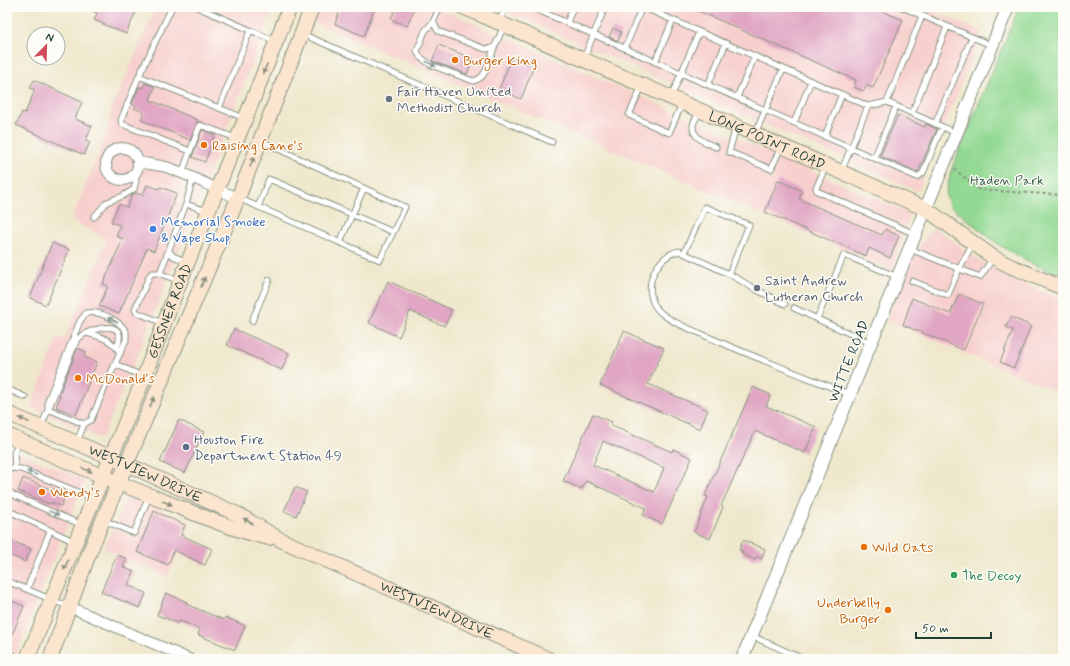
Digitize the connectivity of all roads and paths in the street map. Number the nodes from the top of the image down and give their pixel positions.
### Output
1 (172, 7) edge
2 (199, 7) edge
3 (290, 7) edge
4 (312, 7) edge
5 (440, 7) edge
6 (463, 7) edge
7 (506, 7) edge
8 (531, 7) edge
9 (573, 7) edge
10 (605, 7) edge
11 (643, 7) edge
12 (902, 7) edge
13 (1008, 7) edge
14 (540, 9) edge
15 (922, 16) junction
16 (673, 20) junction
17 (433, 22) junction
18 (566, 23) junction
19 (502, 24) junction
20 (947, 27) junction
21 (250, 30) junction
22 (699, 32) junction
23 (302, 33) junction
24 (594, 34) junction
25 (972, 37) junction
26 (276, 42) junction
27 (726, 43) junction
28 (993, 46) junction
29 (494, 48) junction
30 (625, 48) junction
31 (755, 56) junction
32 (583, 59) junction
33 (655, 62) junction
34 (783, 69) junction
35 (682, 73) junction
36 (139, 76) junction
37 (811, 81) junction
38 (642, 85) junction
39 (708, 85) junction
40 (842, 94) junction
41 (737, 97) junction
42 (677, 100) junction
43 (887, 102) junction
44 (868, 106) junction
45 (896, 106) junction
46 (219, 108) junction
47 (700, 110) junction
48 (765, 110) junction
49 (912, 113) junction
50 (246, 118) junction
51 (794, 123) junction
52 (935, 124) junction
53 (737, 126) junction
54 (942, 127) junction
55 (754, 134) junction
56 (957, 134) junction
57 (825, 136) junction
58 (237, 139) junction
59 (260, 141) junction
60 (552, 142) dead end
61 (716, 146) dead end
62 (782, 146) junction
63 (852, 148) junction
64 (190, 151) junction
65 (874, 158) junction
66 (139, 162) junction
67 (946, 162) junction
68 (826, 165) junction
69 (842, 172) junction
70 (182, 173) junction
71 (135, 176) junction
72 (193, 178) junction
73 (364, 188) junction
74 (217, 190) junction
75 (1063, 195) edge
76 (238, 198) junction
77 (186, 204) junction
78 (258, 207) junction
79 (926, 209) junction
80 (208, 211) junction
81 (352, 214) junction
82 (94, 217) dead end
83 (393, 232) junction
84 (916, 235) junction
85 (340, 242) junction
86 (974, 243) junction
87 (910, 249) junction
88 (169, 251) junction
89 (684, 254) junction
90 (993, 257) junction
91 (188, 262) junction
92 (959, 269) junction
93 (160, 273) junction
94 (729, 274) junction
95 (898, 277) junction
96 (269, 280) dead end
97 (180, 281) junction
98 (912, 281) dead end
99 (1063, 288) edge
100 (785, 304) dead end
101 (794, 308) dead end
102 (169, 309) junction
103 (188, 317) junction
104 (817, 319) junction
105 (252, 321) dead end
106 (164, 324) junction
107 (86, 333) junction
108 (871, 343) junction
109 (117, 348) junction
110 (120, 354) junction
111 (115, 364) junction
112 (144, 377) junction
113 (7, 389) edge
114 (850, 395) junction
115 (25, 397) dead end
116 (48, 409) junction
117 (7, 413) edge
118 (125, 423) junction
119 (84, 424) junction
120 (40, 428) junction
121 (140, 429) junction
122 (13, 438) edge
123 (77, 443) junction
124 (111, 458) junction
125 (126, 464) junction
126 (15, 467) junction
127 (7, 473) edge
128 (103, 477) junction
129 (118, 483) junction
130 (7, 490) edge
131 (149, 496) junction
132 (94, 498) junction
133 (7, 510) edge
134 (102, 520) junction
135 (83, 525) junction
136 (50, 531) junction
137 (281, 540) junction
138 (76, 543) junction
139 (7, 581) edge
140 (27, 589) junction
141 (52, 600) junction
142 (70, 608) junction
143 (752, 636) junction
144 (7, 653) edge
145 (22, 659) edge
146 (28, 659) edge
147 (50, 659) edge
148 (189, 659) edge
149 (548, 659) edge
150 (742, 659) edge
151 (803, 659) edge

1 - 36 lane
2 - 21 lane
3 - 26 main road, GESSNER ROAD
4 - 23 main road, GESSNER ROAD
5 - 17 lane
6 - 19 main road, LONG POINT ROAD
7 - 19 lane
8 - 14 lane
9 - 18 lane
10 - 24 lane
11 - 16 lane
11 - 30 lane
12 - 15 lane
13 - 28 street, WITTE ROAD
14 - 18 lane
15 - 20 lane
15 - 43 lane
16 - 22 lane
16 - 33 lane
17 - 29 lane
17 -> 29 lane
18 - 24 lane
19 - 29 lane
19 - 32 main road, LONG POINT ROAD
20 - 25 lane
20 - 49 lane
21 - 26 lane
21 - 46 lane
22 - 27 lane
22 - 35 lane
23 - 59 main road, GESSNER ROAD
23 - 60 lane
24 - 30 lane
24 - 32 lane
25 - 28 lane
25 - 52 lane
26 -> 50 main road, GESSNER ROAD
27 - 31 lane
27 - 39 lane
28 - 56 street, WITTE ROAD
30 - 33 lane
31 - 34 lane
31 - 41 lane
32 - 38 main road, LONG POINT ROAD
33 - 35 lane
34 - 37 lane
34 - 48 lane
35 - 39 lane
35 - 42 lane
36 - 46 lane
36 - 64 lane
37 - 40 lane
37 - 51 lane
38 - 42 main road, LONG POINT ROAD
38 - 42 lane
39 - 41 lane
40 - 44 lane
40 - 57 lane
41 - 48 lane
42 - 47 main road, LONG POINT ROAD
43 - 44 lane
43 - 45 lane
44 - 63 lane
45 - 49 lane
45 - 65 lane
46 - 50 lane
47 - 53 main road, LONG POINT ROAD
47 - 61 lane
48 - 51 lane
48 - 55 lane
49 - 52 lane
50 - 58 main road, GESSNER ROAD
51 - 57 lane
52 - 54 lane
53 - 55 main road, LONG POINT ROAD
53 - 62 lane
54 - 56 lane
54 - 65 lane
55 - 62 main road, LONG POINT ROAD
56 - 67 street, WITTE ROAD
57 - 63 lane
58 - 64 lane
58 - 74 main road, GESSNER ROAD
59 - 73 lane
76 -> 59 main road, GESSNER ROAD
62 - 68 main road, LONG POINT ROAD
63 - 65 lane
63 - 69 lane
64 - 70 lane
66 - 70 street
66 - 71 street
66 - 71 street
67 - 75 path
67 - 79 street, WITTE ROAD
68 - 69 main road, LONG POINT ROAD
68 - 84 lane
69 - 79 main road, LONG POINT ROAD
70 - 72 street
71 - 82 lane
72 - 74 street
72 - 77 lane
73 - 81 lane
73 - 83 lane
74 - 76 street
74 - 80 main road, GESSNER ROAD
76 - 78 lane
103 -> 76 main road, GESSNER ROAD
77 - 80 lane
77 - 88 lane
78 - 81 lane
78 - 85 lane
79 - 84 street, WITTE ROAD
79 - 86 main road, LONG POINT ROAD
80 - 91 main road, GESSNER ROAD
81 - 83 lane
81 - 85 lane
83 - 85 lane
84 - 87 street, WITTE ROAD
86 - 90 main road, LONG POINT ROAD
86 - 92 lane
87 - 92 lane
87 - 95 street, WITTE ROAD
88 - 91 lane
88 - 93 lane
89 - 94 lane
89 - 94 lane
89 - 114 lane
90 - 92 lane
90 - 99 main road, LONG POINT ROAD
91 - 97 main road, GESSNER ROAD
92 - 98 lane
93 - 97 lane
93 - 106 lane
94 - 100 lane
95 - 104 lane
95 - 108 street, WITTE ROAD
96 - 105 lane
97 - 102 main road, GESSNER ROAD
101 - 104 lane
102 - 103 main road
102 - 106 main road, GESSNER ROAD
121 -> 103 main road, GESSNER ROAD
104 - 108 lane
106 - 112 main road, GESSNER ROAD
107 - 109 lane
107 - 109 lane
107 - 116 lane
108 - 114 street, WITTE ROAD
109 - 110 lane
110 - 111 lane
110 -> 116 lane
111 - 112 lane
111 - 119 lane
112 - 118 main road, GESSNER ROAD
113 - 115 lane
114 - 143 street, WITTE ROAD
116 - 119 lane
116 - 120 lane
120 -> 117 main road, WESTVIEW DRIVE
118 - 121 main road
118 - 124 main road, GESSNER ROAD
119 - 123 lane
120 - 123 main road, WESTVIEW DRIVE
121 - 125 main road, GESSNER ROAD
122 - 126 lane
122 -> 128 main road, WESTVIEW DRIVE
123 - 124 main road, WESTVIEW DRIVE
124 - 125 main road, WESTVIEW DRIVE
124 - 128 main road, GESSNER ROAD
125 - 129 main road, GESSNER ROAD
137 -> 125 main road, WESTVIEW DRIVE
126 - 127 lane
132 -> 126 lane
128 - 129 main road, WESTVIEW DRIVE
128 - 132 main road, GESSNER ROAD
129 - 131 main road, WESTVIEW DRIVE
129 - 134 main road, GESSNER ROAD
130 -> 135 lane
131 - 134 lane
131 -> 137 main road, WESTVIEW DRIVE
132 - 135 main road, GESSNER ROAD
133 - 136 lane
134 - 142 main road, GESSNER ROAD
135 - 138 main road, GESSNER ROAD
136 - 138 lane
136 - 140 lane
137 - 149 main road, WESTVIEW DRIVE
138 -> 141 main road, GESSNER ROAD
139 - 140 lane
140 - 141 lane
141 - 142 lane
141 - 146 main road, GESSNER ROAD
142 - 147 main road, GESSNER ROAD
142 - 148 street
143 - 150 street, WITTE ROAD
143 - 151 lane
144 - 145 lane

